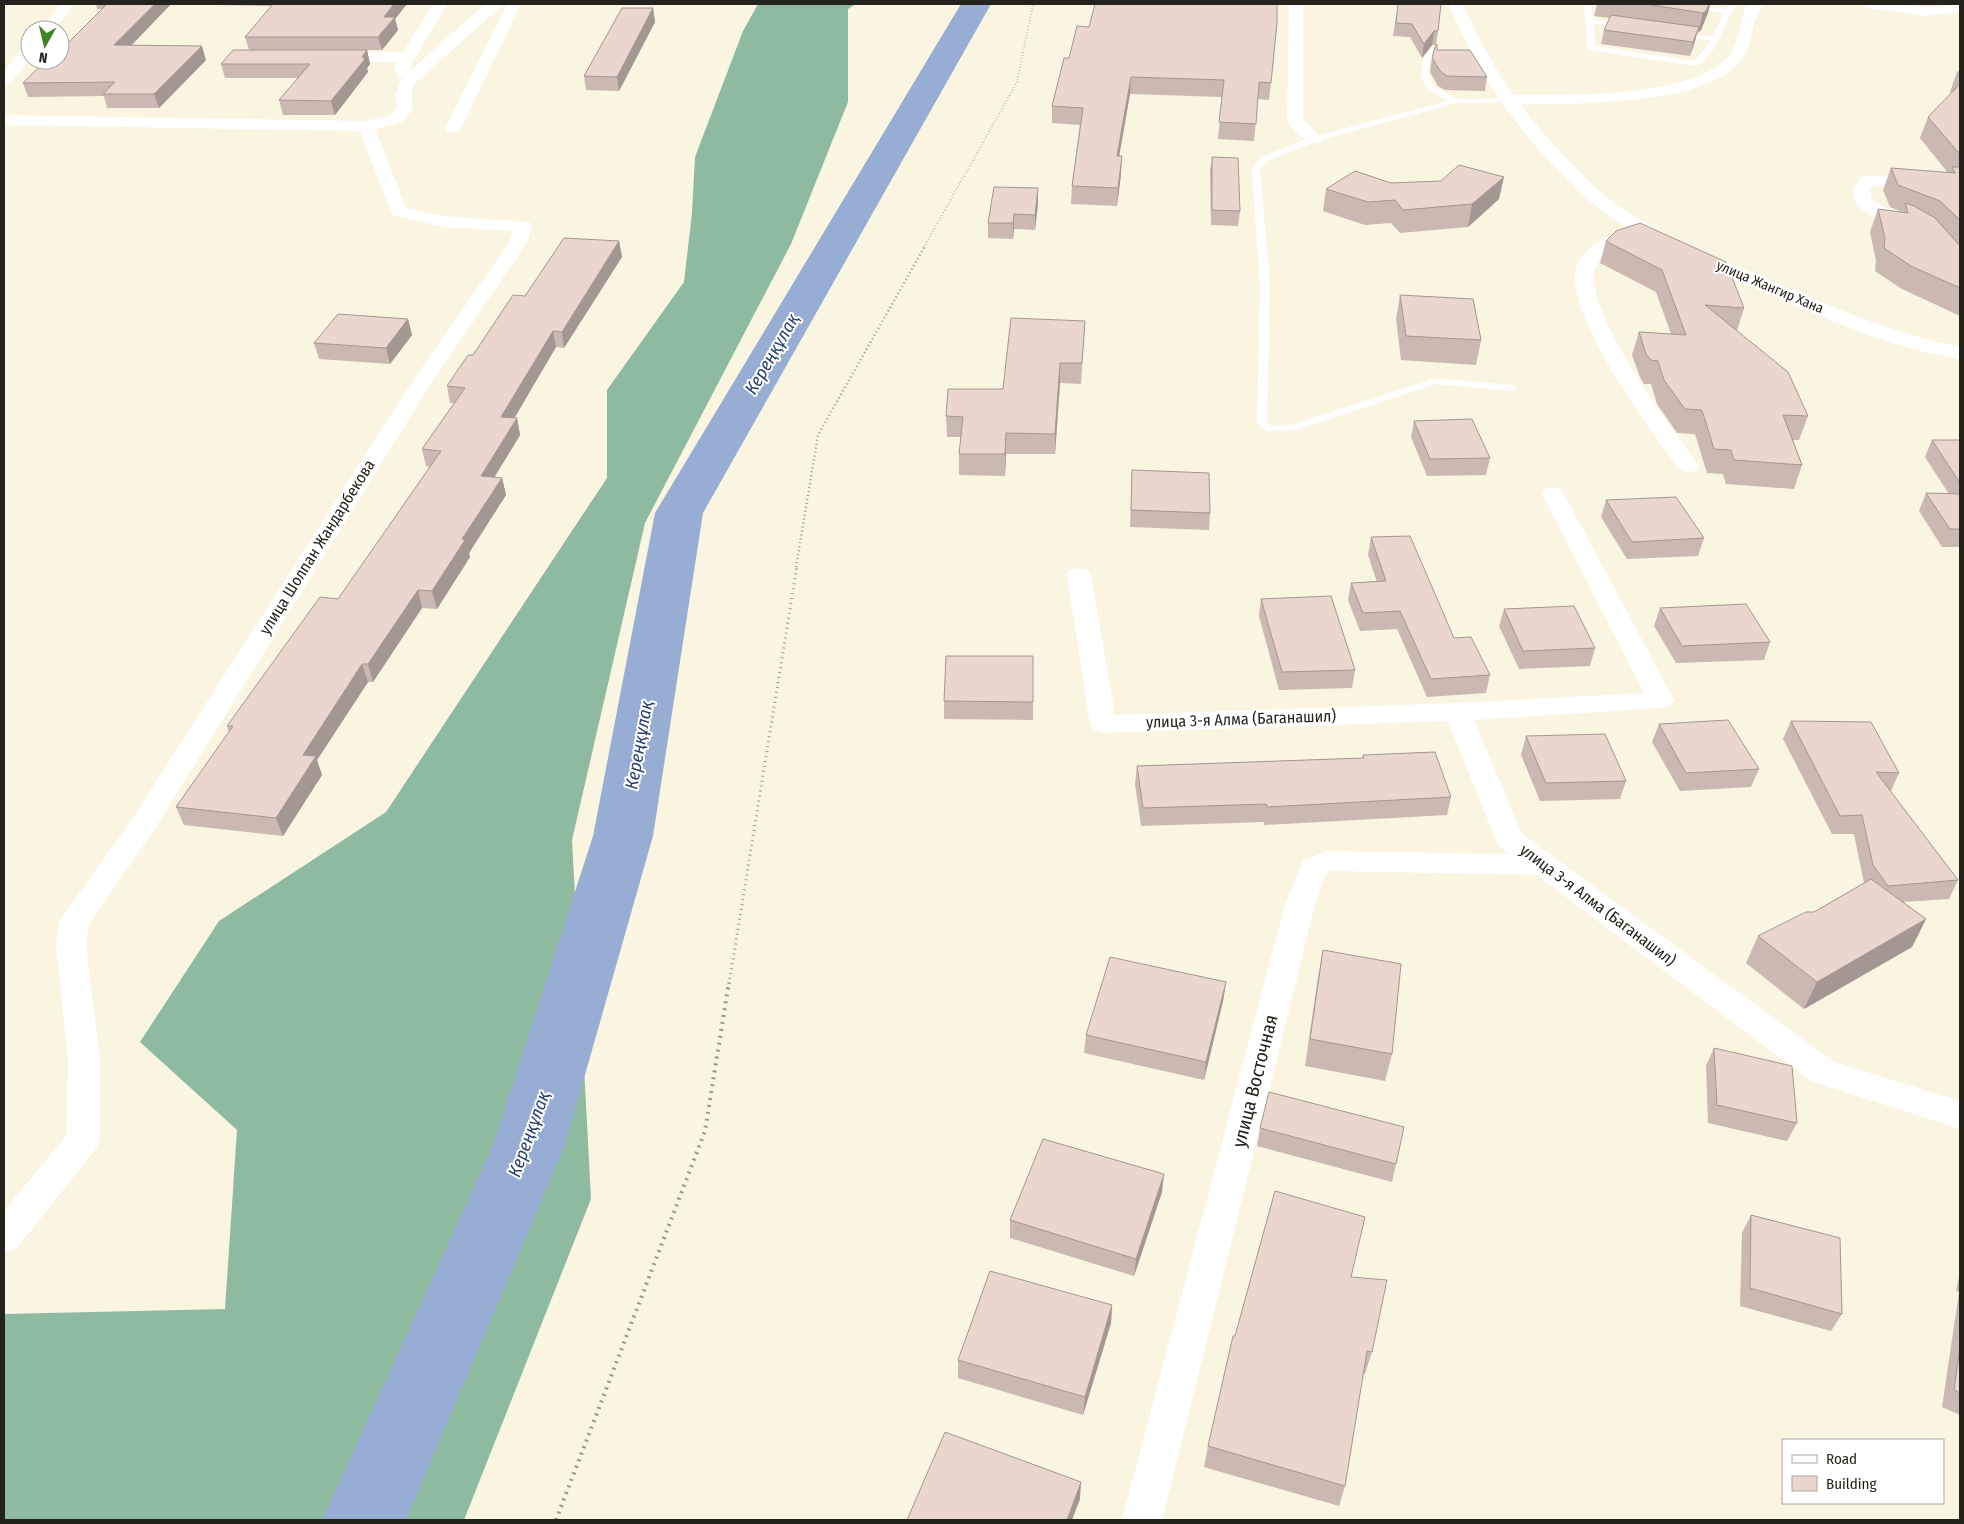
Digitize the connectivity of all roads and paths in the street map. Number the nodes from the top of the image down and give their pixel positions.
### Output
1 (68, 4) edge
2 (440, 4) edge
3 (497, 4) edge
4 (514, 4) edge
5 (1033, 4) edge
6 (1296, 4) edge
7 (1456, 4) edge
8 (1587, 4) edge
9 (1673, 4) edge
10 (1733, 4) edge
11 (1758, 4) edge
12 (1868, 4) edge
13 (1899, 7) edge
14 (1960, 8) edge
15 (1727, 11) junction
16 (54, 20) edge
17 (1590, 21) junction
18 (1638, 28) edge
19 (1667, 32) edge
20 (1716, 40) junction
21 (1436, 48) edge
22 (319, 57) edge
23 (408, 57) junction
24 (20, 62) edge
25 (4, 81) edge
26 (407, 82) junction
27 (1505, 100) junction
28 (1456, 101) junction
29 (4, 120) edge
30 (366, 126) junction
31 (453, 128) dead end
32 (1314, 139) junction
33 (1960, 181) edge
34 (1641, 228) junction
35 (1960, 264) edge
36 (1958, 353) edge
37 (1513, 388) dead end
38 (1688, 466) dead end
39 (1553, 494) dead end
40 (1079, 575) dead end
41 (1458, 712) junction
42 (1544, 865) junction
43 (1960, 1115) edge
44 (4, 1237) edge
45 (556, 1520) edge
46 (1142, 1520) edge

1 - 16 street
2 - 23 street
3 - 26 street
4 - 31 street
5 - 45 path
6 - 32 street
7 - 27 street, улица Жангир Хана
8 - 17 lane
9 - 15 lane
10 - 15 lane
11 - 27 street
12 - 13 street
13 - 14 street
15 - 20 lane
17 - 18 lane
17 - 20 lane
19 - 20 lane
21 - 28 lane
22 - 23 street
23 - 26 street
24 - 25 street
26 - 30 street
27 - 28 lane
27 - 34 street, улица Жангир Хана
28 - 32 lane
29 - 30 street
30 - 44 street, улица Шолпан Жандарбекова
32 - 37 lane
33 - 35 street
34 - 36 street, улица Жангир Хана
34 - 38 street
39 - 41 street
40 - 41 street, улица 3-я Алма (Баганашил)
41 - 42 street, улица 3-я Алма (Баганашил)
42 - 43 street, улица 3-я Алма (Баганашил)
42 - 46 street, улица Восточная

